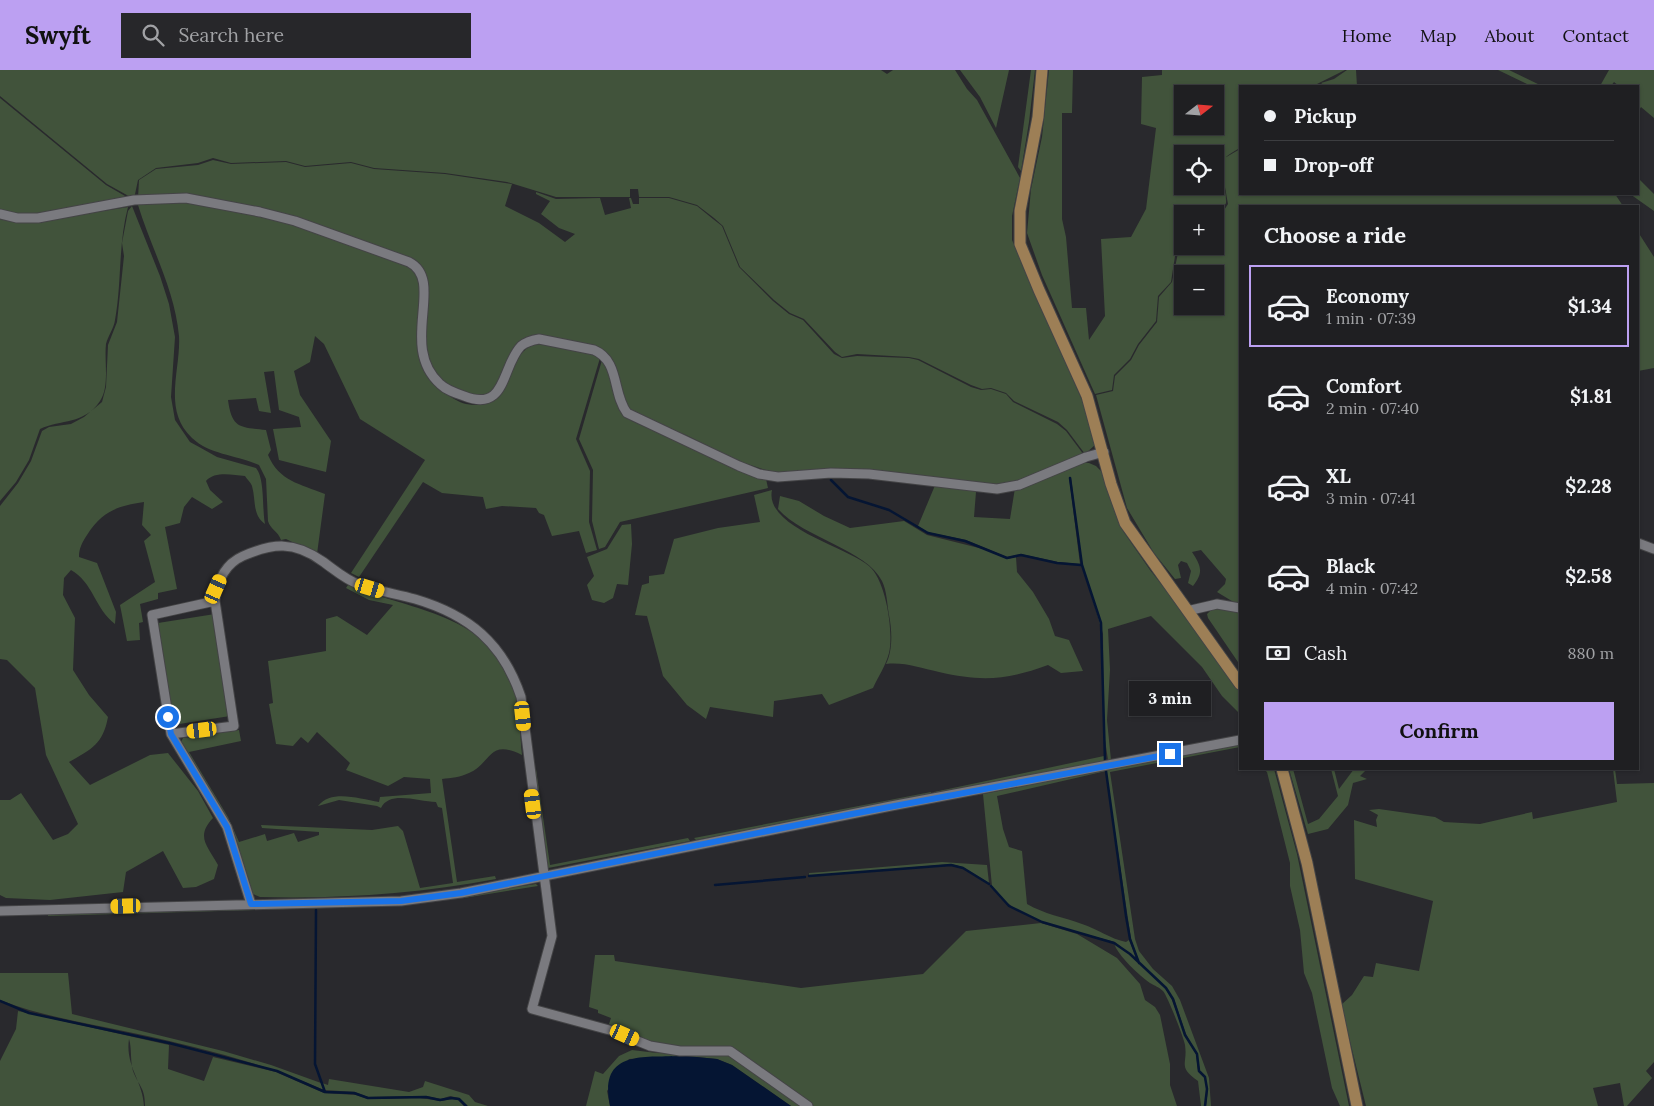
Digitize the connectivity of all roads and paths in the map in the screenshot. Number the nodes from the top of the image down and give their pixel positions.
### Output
1 (1042, 70) edge
2 (0, 214) edge
3 (1104, 452) junction
4 (1639, 543) edge
5 (1654, 549) edge
6 (215, 601) junction
7 (1239, 608) edge
8 (1187, 611) junction
9 (1239, 683) edge
10 (171, 734) junction
11 (1239, 740) edge
12 (1282, 770) edge
13 (543, 876) junction
14 (251, 904) junction
15 (0, 911) edge
16 (808, 1106) edge
17 (1357, 1106) edge

1 - 3 main road
2 - 3 street
3 - 8 main road
4 - 5 street
6 - 10 street
6 - 10 street
6 - 13 street
7 - 8 street
8 - 9 main road
10 - 14 street
11 - 13 street
12 - 17 main road
13 - 14 street
13 - 16 street
14 - 15 street

